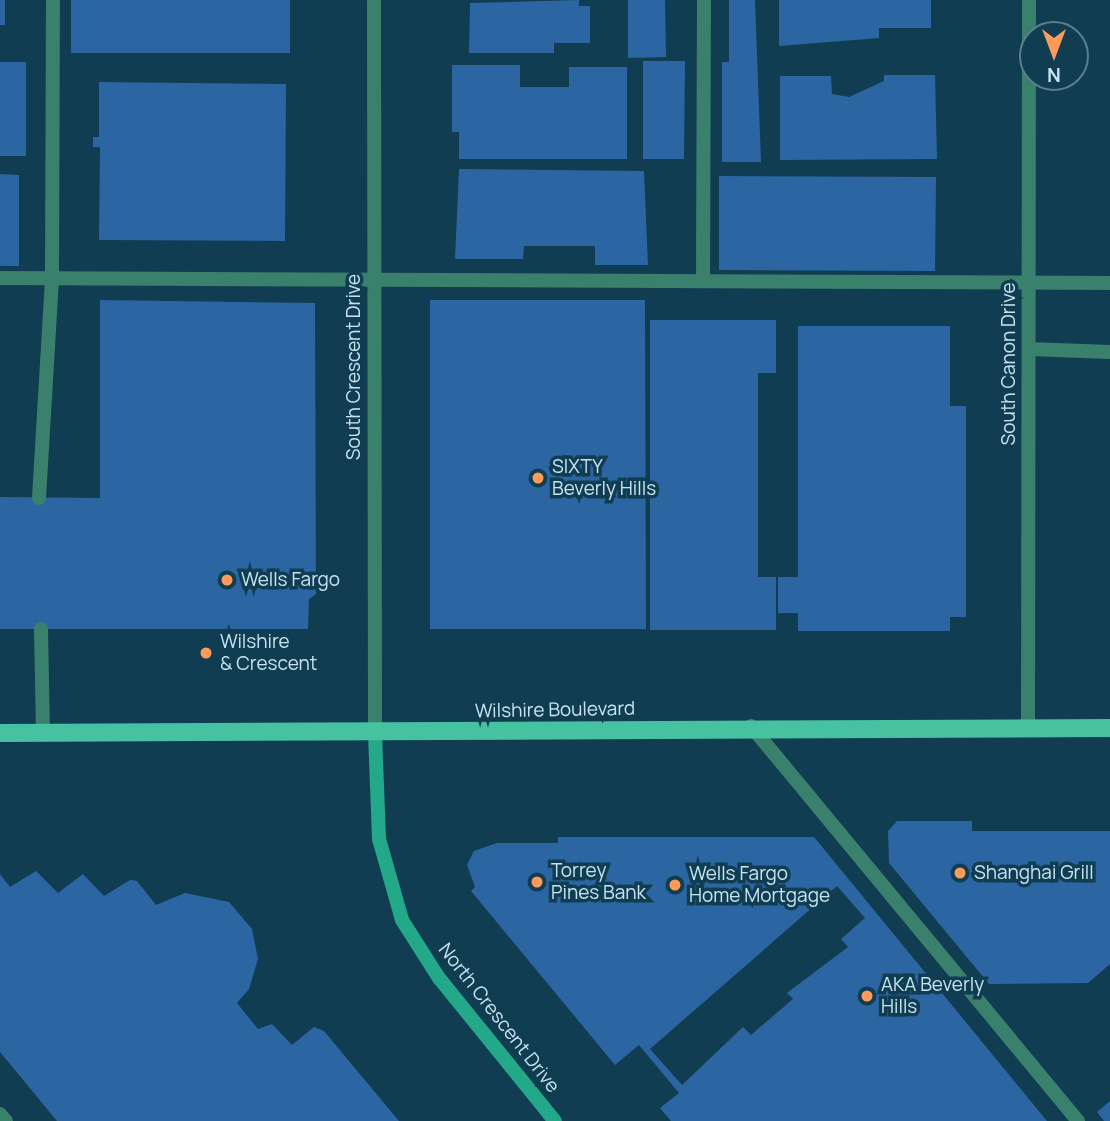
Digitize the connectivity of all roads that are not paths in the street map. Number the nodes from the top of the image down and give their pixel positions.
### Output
1 (53, 0) edge
2 (374, 0) edge
3 (704, 0) edge
4 (1029, 0) edge
5 (0, 278) edge
6 (52, 278) junction
7 (374, 279) junction
8 (703, 281) junction
9 (1110, 283) edge
10 (1028, 284) junction
11 (1028, 349) junction
12 (1110, 352) edge
13 (39, 498) dead end
14 (41, 629) dead end
15 (751, 726) junction
16 (1028, 728) junction
17 (1110, 728) edge
18 (0, 733) edge
19 (43, 733) junction
20 (375, 734) junction
21 (0, 1114) edge
22 (6, 1121) edge
23 (555, 1121) edge
24 (1078, 1121) edge

1 - 6 street
2 - 7 street, South Crescent Drive
3 - 8 street
4 - 10 street, South Canon Drive
5 - 6 street
6 - 7 street
6 - 13 street
7 - 8 street
7 - 20 street, South Crescent Drive
8 - 10 street
9 - 10 street
10 - 11 street, South Canon Drive
11 - 12 street
11 - 16 street, South Canon Drive
14 - 19 street
15 - 16 main road, Wilshire Boulevard
15 - 20 main road, Wilshire Boulevard
15 - 24 street
16 - 17 main road, Wilshire Boulevard
18 - 19 main road, Wilshire Boulevard
19 - 20 main road, Wilshire Boulevard
20 - 23 street, North Crescent Drive
21 - 22 street

